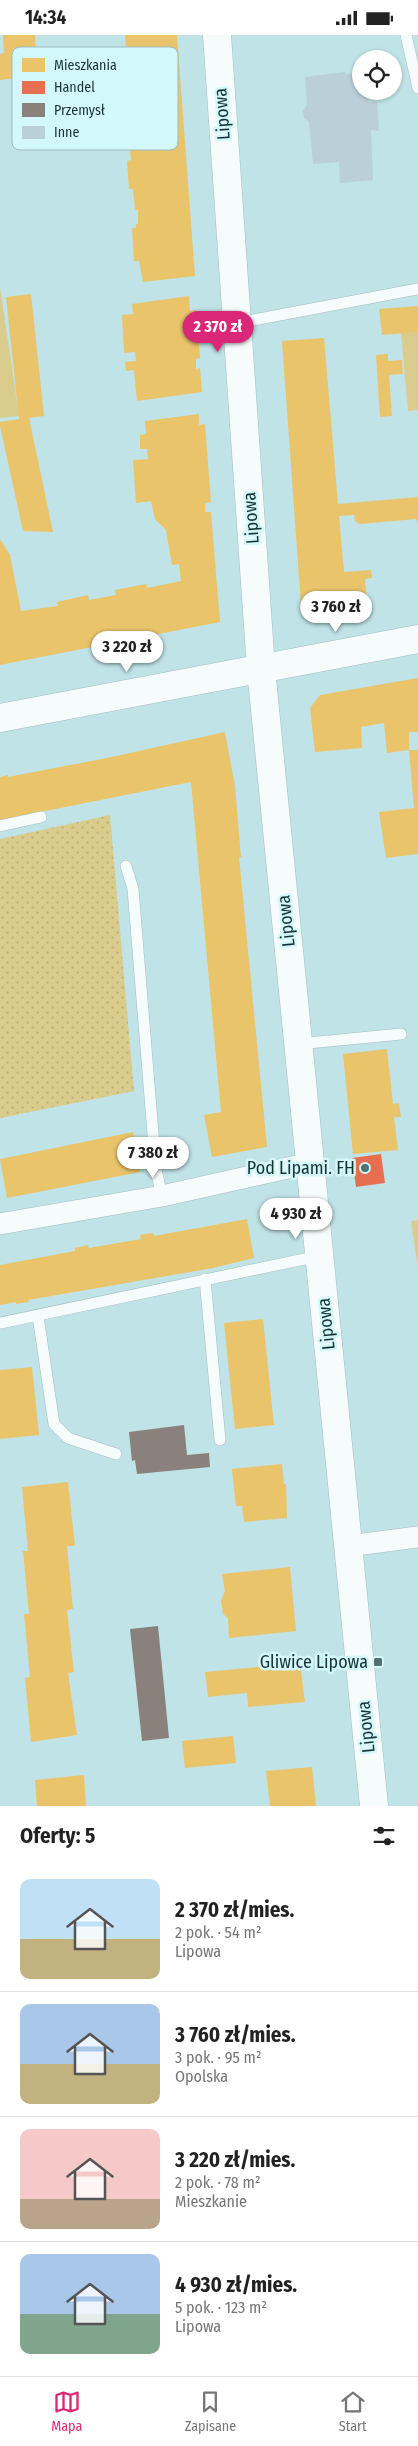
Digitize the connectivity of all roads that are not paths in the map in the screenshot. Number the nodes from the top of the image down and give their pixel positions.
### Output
1 (217, 35) edge
2 (406, 35) edge
3 (418, 87) edge
4 (418, 289) edge
5 (237, 323) junction
6 (418, 639) edge
7 (261, 669) junction
8 (0, 718) edge
9 (41, 817) dead end
10 (0, 826) edge
11 (126, 866) dead end
12 (400, 1034) dead end
13 (298, 1044) junction
14 (310, 1163) junction
15 (162, 1196) junction
16 (0, 1224) edge
17 (319, 1256) junction
18 (205, 1279) junction
19 (38, 1316) junction
20 (0, 1323) edge
21 (220, 1440) dead end
22 (116, 1454) dead end
23 (418, 1537) edge
24 (348, 1546) junction
25 (374, 1806) edge

1 - 5 street, Lipowa
2 - 3 lane
4 - 5 lane
5 - 7 street, Lipowa
6 - 7 street
7 - 8 street
7 - 13 street, Lipowa
9 - 10 lane
11 - 15 lane
12 - 13 lane
13 - 14 street, Lipowa
14 - 15 street
14 - 17 street, Lipowa
15 - 16 street
17 - 18 lane
17 - 24 street, Lipowa
18 - 19 lane
18 - 21 lane
19 - 20 lane
19 - 22 lane
23 - 24 street
24 - 25 street, Lipowa

